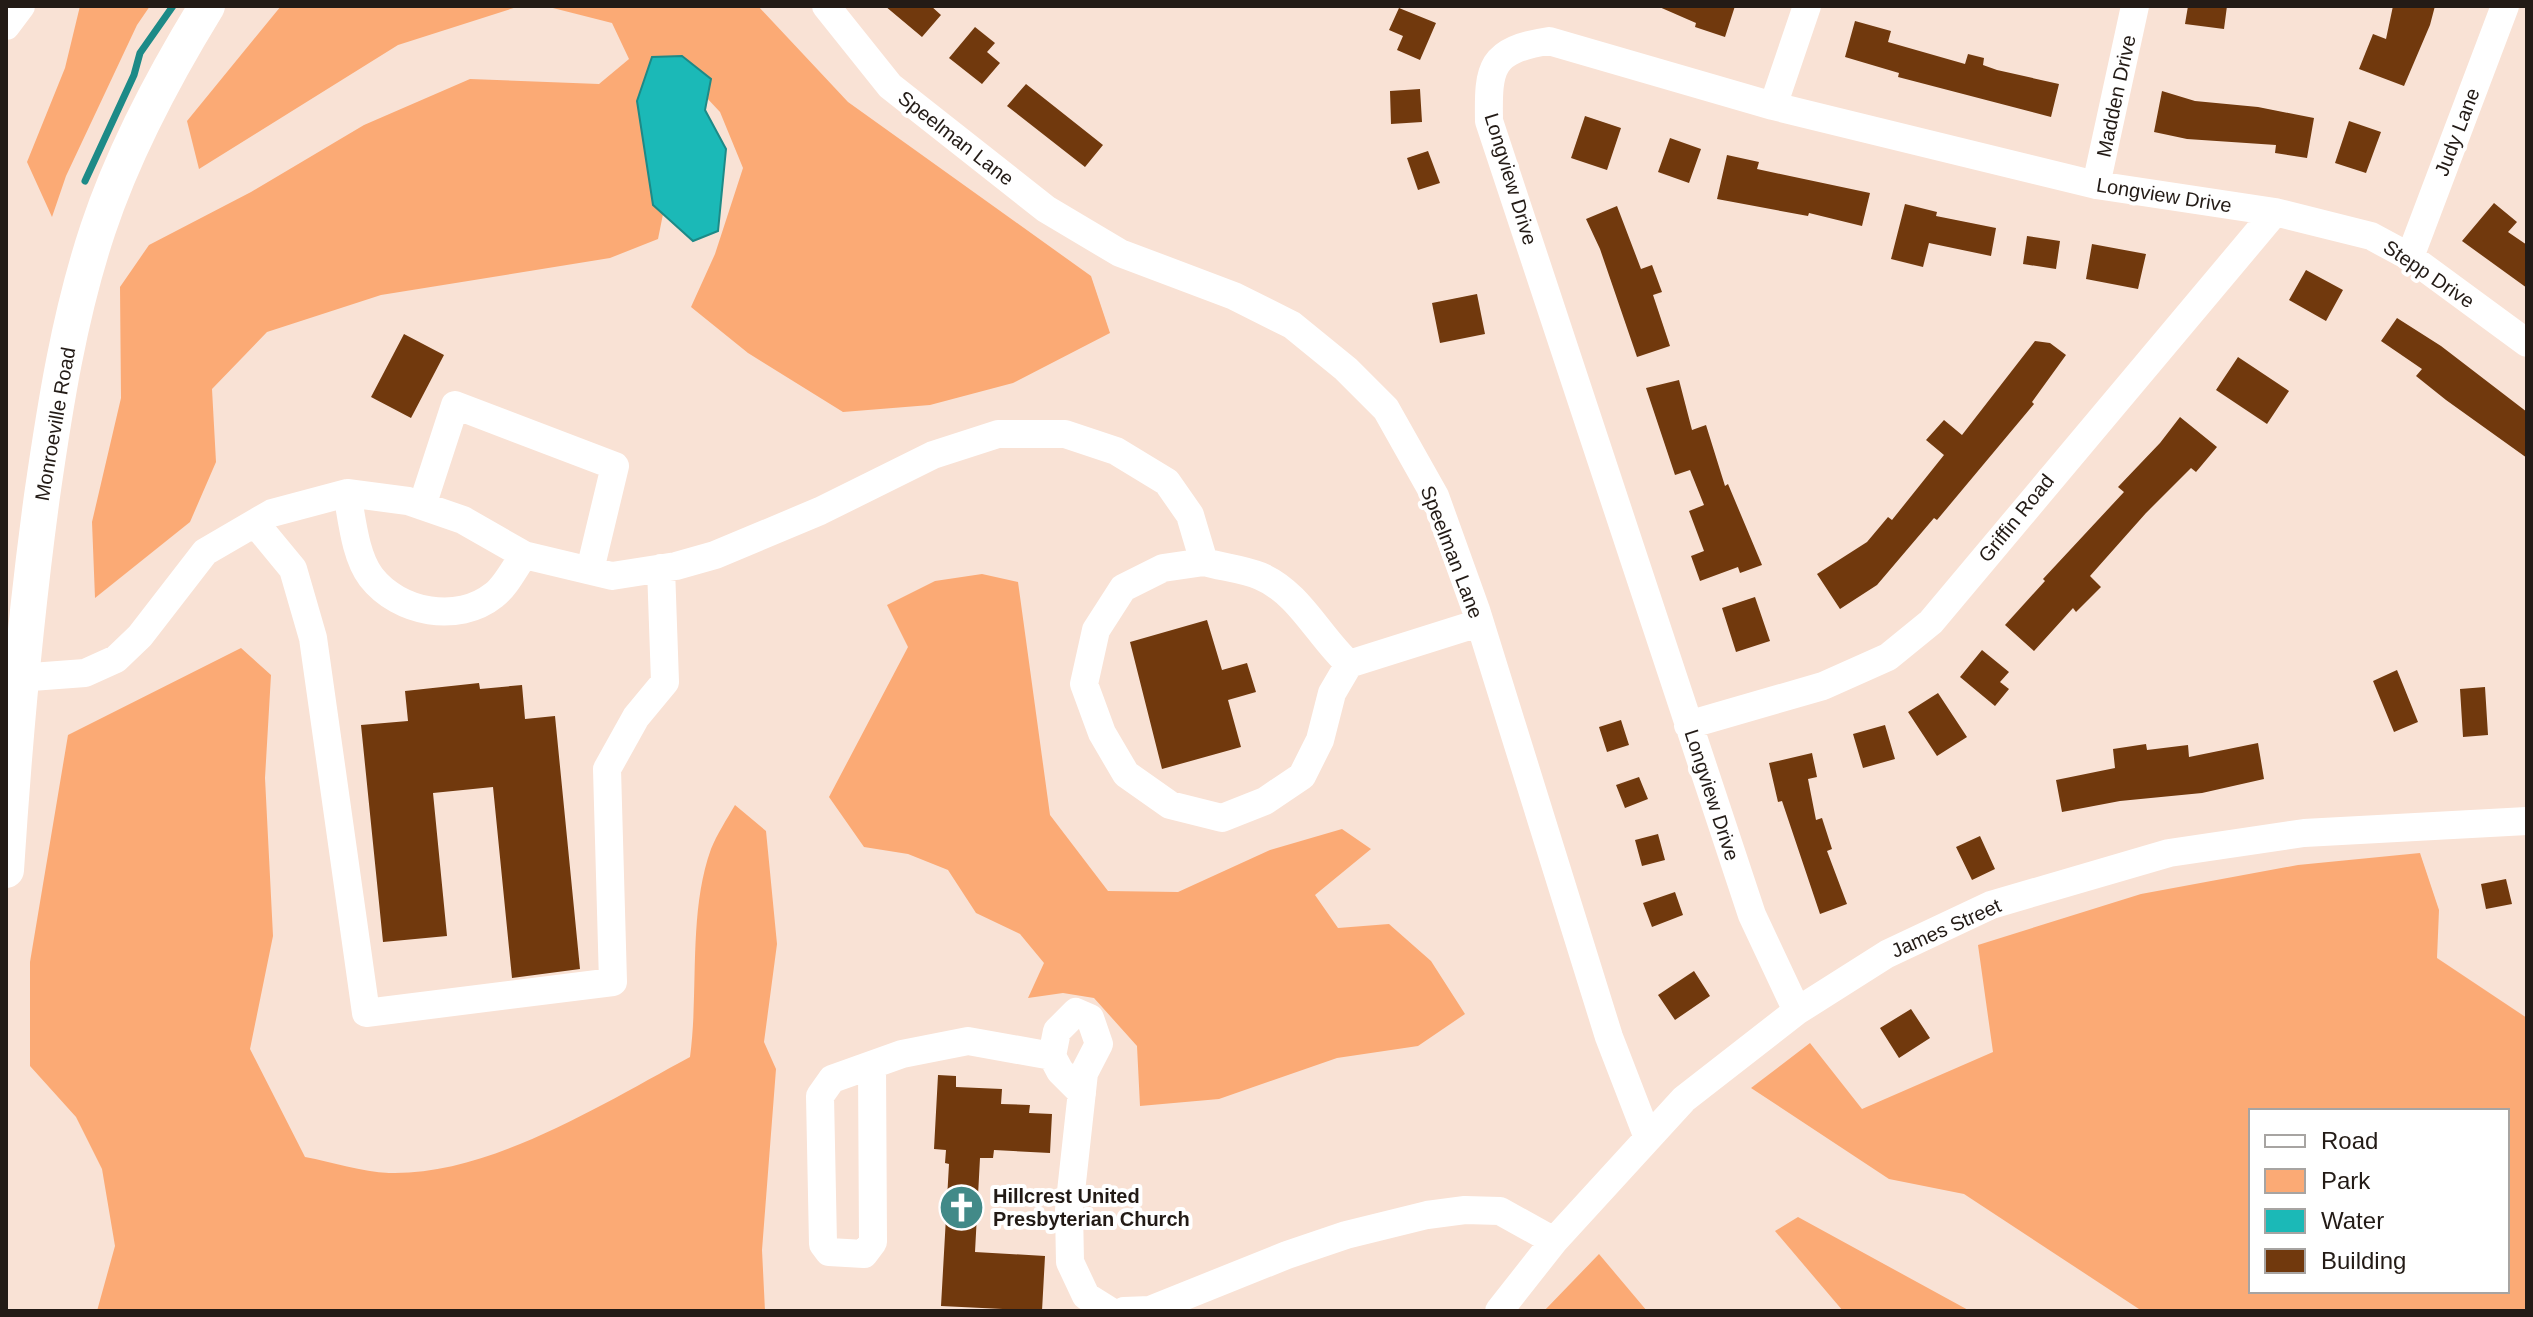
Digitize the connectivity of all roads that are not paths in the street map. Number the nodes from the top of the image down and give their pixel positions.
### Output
1 (21, 6) edge
2 (207, 6) edge
3 (826, 6) edge
4 (1807, 6) edge
5 (2135, 6) edge
6 (2505, 6) edge
7 (6, 26) edge
8 (1773, 106) junction
9 (2096, 185) junction
10 (2275, 212) junction
11 (2410, 257) junction
12 (2527, 343) edge
13 (347, 493) junction
14 (422, 506) junction
15 (255, 523) junction
16 (524, 555) junction
17 (1204, 562) junction
18 (661, 568) junction
19 (590, 570) junction
20 (1479, 623) junction
21 (15, 630) edge
22 (1349, 664) junction
23 (18, 678) junction
24 (1688, 725) junction
25 (2527, 821) edge
26 (6, 870) edge
27 (1797, 1011) junction
28 (1052, 1056) junction
29 (872, 1065) junction
30 (1082, 1093) junction
31 (1648, 1138) junction
32 (1554, 1241) junction
33 (1110, 1311) edge
34 (1124, 1311) edge
35 (1499, 1311) edge

1 - 7 street
2 - 21 main road, Monroeville Road
3 - 20 street, Speelman Lane
4 - 8 street
5 - 9 street, Madden Drive
6 - 11 street, Judy Lane
8 - 9 street, Longview Drive
8 - 24 street, Longview Drive
9 - 10 street, Longview Drive
10 - 11 street, Stepp Drive
10 - 24 street, Griffin Road
11 - 12 street, Stepp Drive
13 - 14 street
13 - 15 street
13 - 16 street
14 - 16 street
14 - 19 street
15 - 18 street
15 - 23 street
16 - 19 street
17 - 18 street
17 - 22 street
17 - 22 street
18 - 19 street
20 - 22 street
20 - 31 street, Speelman Lane
21 - 23 main road, Monroeville Road
23 - 26 main road, Monroeville Road
24 - 27 street, Longview Drive
25 - 27 street, James Street
27 - 31 street, James Street
28 - 29 street
28 - 30 street
28 - 30 street
29 - 29 street
30 - 33 street
31 - 32 street, James Street
32 - 34 street
32 - 35 street, James Street

